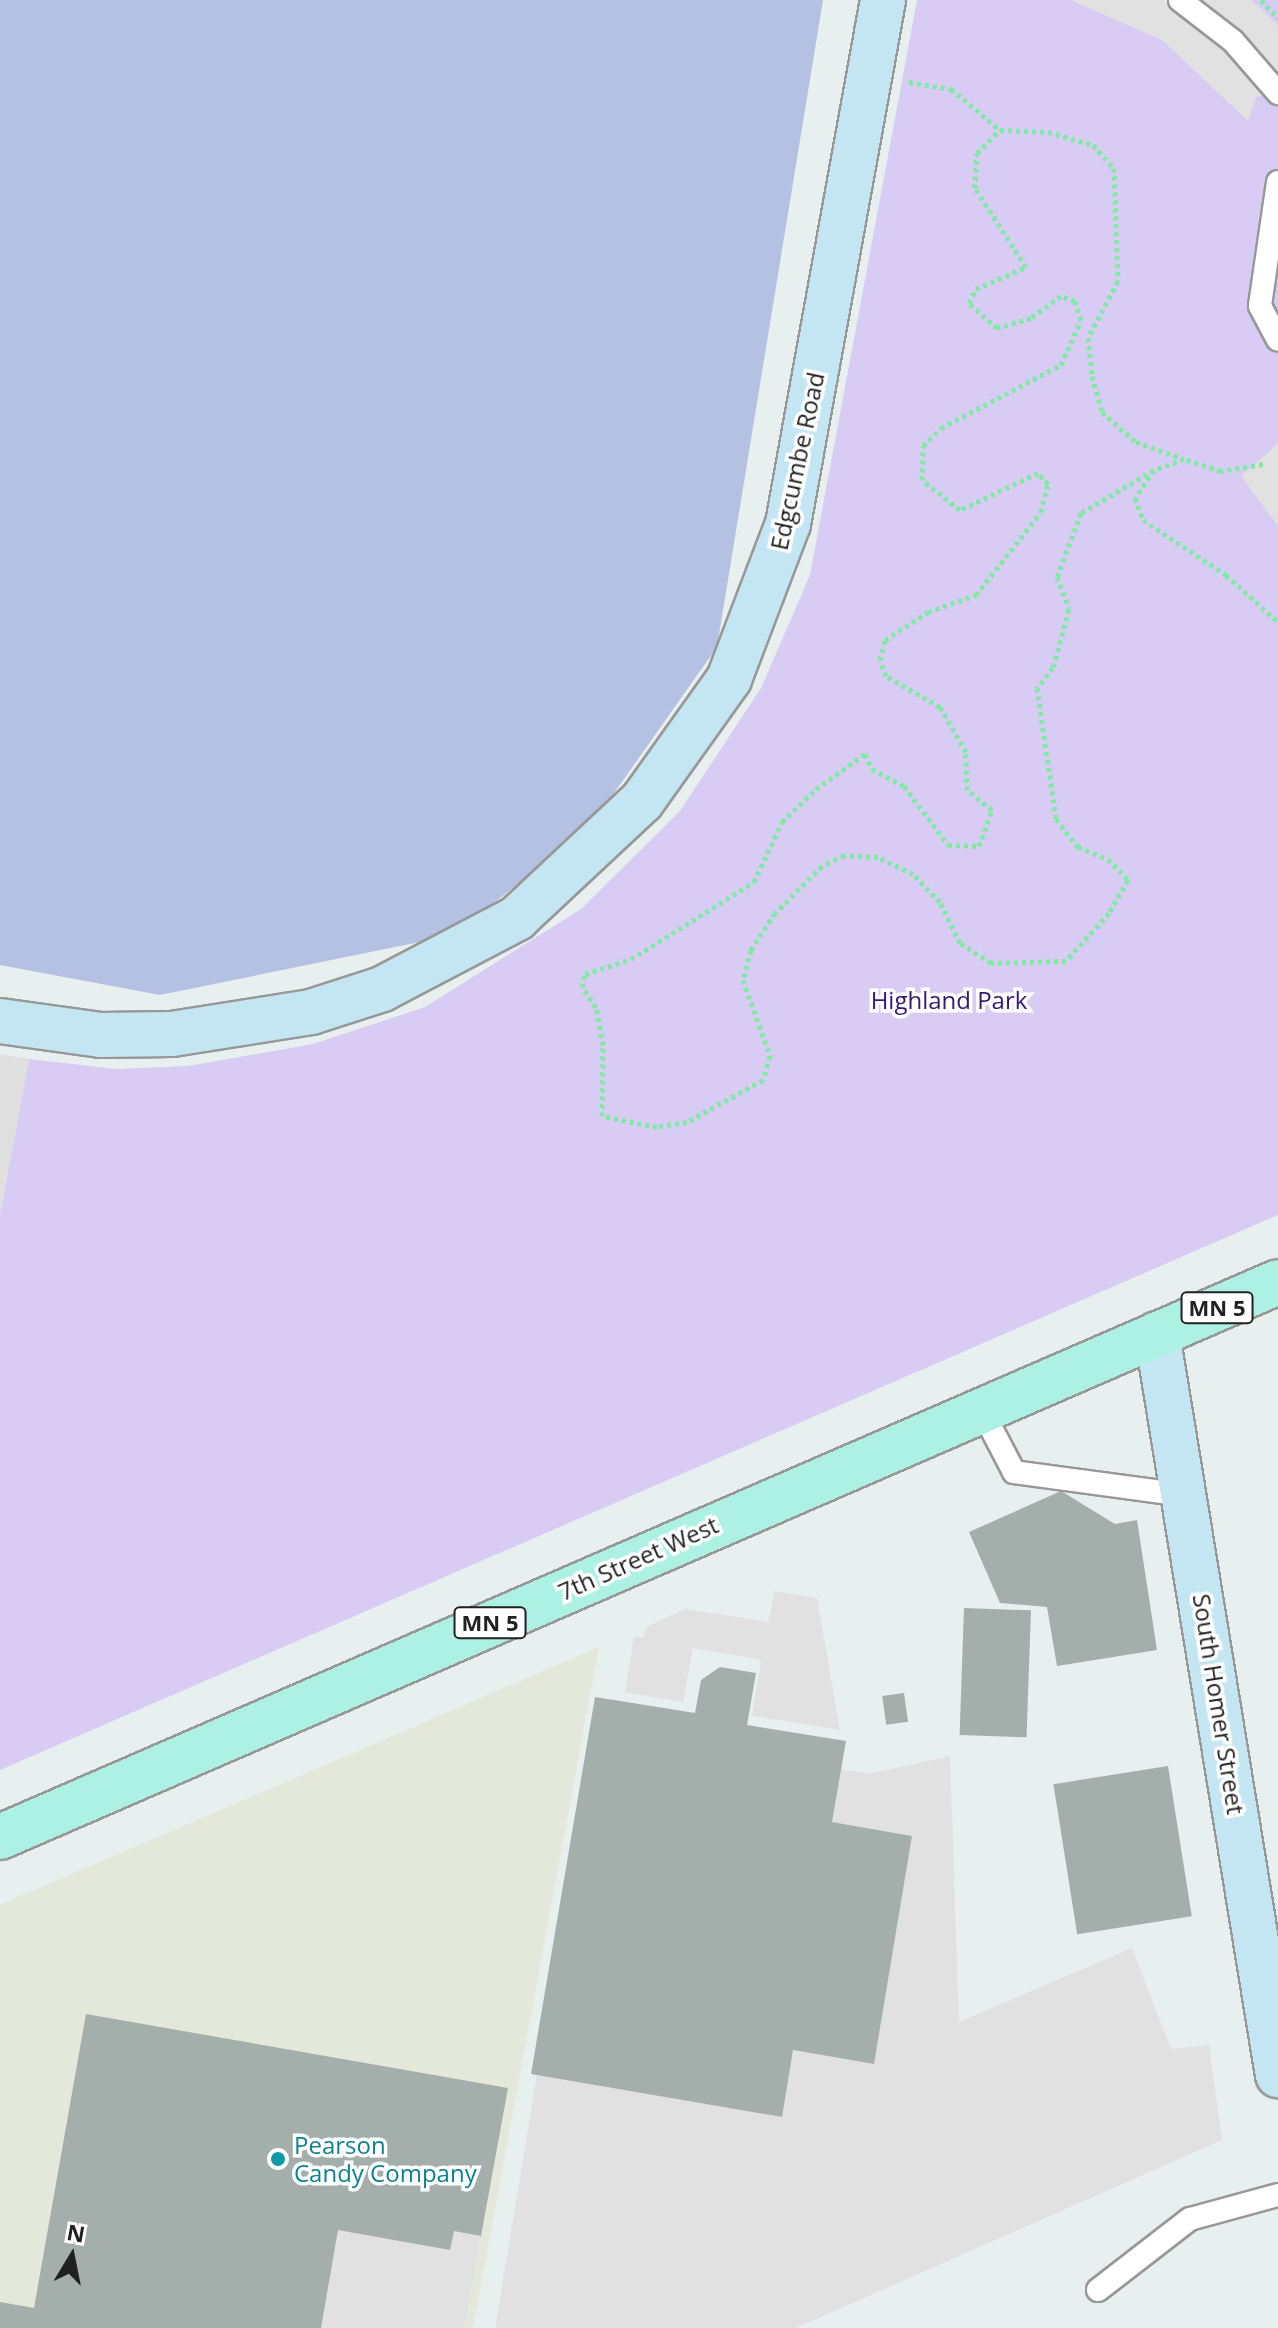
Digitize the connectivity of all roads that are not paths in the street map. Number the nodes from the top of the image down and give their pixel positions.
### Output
1 (883, 0) edge
2 (1180, 0) edge
3 (1278, 93) edge
4 (1278, 182) edge
5 (1278, 340) edge
6 (0, 1021) edge
7 (1278, 1282) edge
8 (1157, 1334) junction
9 (980, 1407) junction
10 (1184, 1495) junction
11 (0, 1837) edge
12 (1278, 2075) edge
13 (1278, 2195) edge
14 (1098, 2290) dead end

1 - 6 street, Edgcumbe Road
2 - 3 lane
4 - 5 lane
7 - 8 main road, 7th Street West / MN 5
8 - 9 main road, 7th Street West / MN 5
8 - 10 street, South Homer Street
9 - 10 lane
9 - 11 main road, 7th Street West / MN 5
10 - 12 street, South Homer Street
13 - 14 lane

